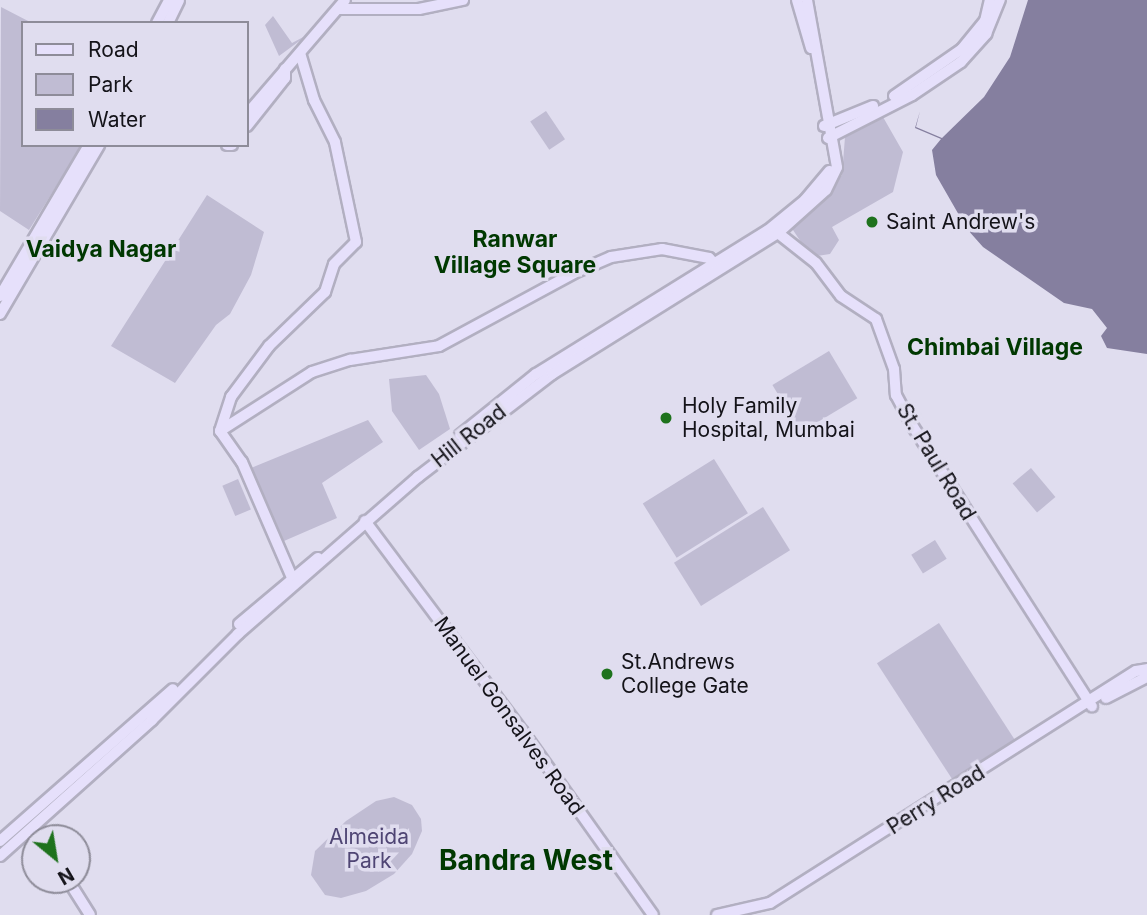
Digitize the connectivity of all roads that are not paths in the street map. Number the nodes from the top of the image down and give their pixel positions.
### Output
1 (169, 0) edge
2 (179, 0) edge
3 (463, 0) edge
4 (797, 0) edge
5 (807, 0) edge
6 (990, 0) edge
7 (1000, 0) edge
8 (342, 5) edge
9 (158, 21) edge
10 (169, 21) edge
11 (300, 53) junction
12 (817, 62) junction
13 (285, 69) junction
14 (248, 113) edge
15 (845, 123) junction
16 (827, 125) junction
17 (248, 126) edge
18 (829, 138) junction
19 (88, 147) edge
20 (98, 147) edge
21 (778, 233) junction
22 (716, 265) junction
23 (0, 296) edge
24 (0, 314) edge
25 (503, 404) junction
26 (220, 431) junction
27 (363, 523) junction
28 (294, 582) junction
29 (1147, 669) edge
30 (1147, 677) edge
31 (1090, 704) junction
32 (20, 823) joint
33 (44, 824) edge
34 (0, 841) edge
35 (21, 843) edge
36 (0, 856) edge
37 (77, 894) edge
38 (640, 903) junction
39 (90, 915) edge
40 (644, 915) edge
41 (653, 915) edge
42 (717, 915) edge
43 (748, 915) edge

1 - 9 main road
2 - 10 main road
3 - 8 main road
4 - 12 main road, Hill Road
5 - 12 main road, Hill Road
6 - 15 main road
7 - 15 main road
8 - 11 main road
11 - 13 main road
11 - 26 main road
12 - 16 main road, Hill Road
13 - 14 main road
13 - 17 main road
15 - 16 main road
15 - 18 main road
16 - 18 main road, Hill Road
18 - 21 main road, Hill Road
18 - 22 main road, Hill Road
19 - 23 main road
20 - 24 main road
21 - 25 main road, Hill Road
21 - 31 main road, St. Paul Road
22 - 25 main road, Hill Road
22 - 26 main road
25 - 27 main road, Hill Road
26 - 28 main road
27 - 28 main road, Hill Road
27 - 38 main road, Manuel Gonsalves Road
28 - 32 main road, Hill Road
28 - 33 main road, Hill Road
29 - 31 main road, Perry Road
30 - 31 main road, Perry Road
31 - 42 main road, Perry Road
31 - 43 main road, Perry Road
32 - 34 main road, Hill Road
35 - 36 main road, Hill Road
37 - 39 main road
38 - 40 main road, Manuel Gonsalves Road
38 - 41 main road, Manuel Gonsalves Road

